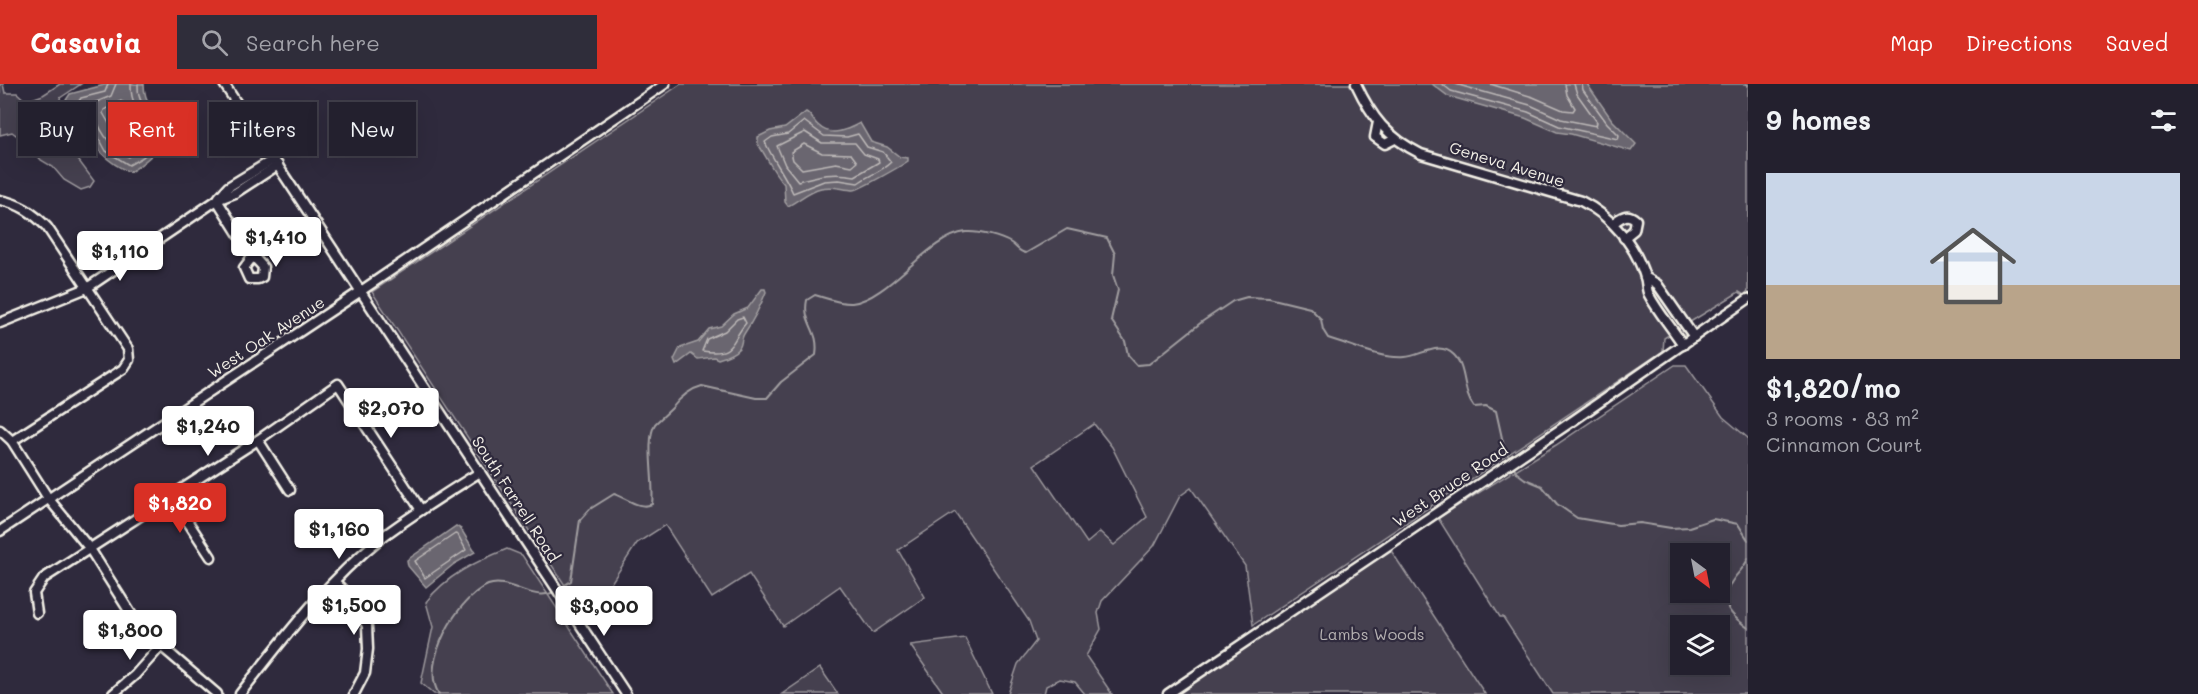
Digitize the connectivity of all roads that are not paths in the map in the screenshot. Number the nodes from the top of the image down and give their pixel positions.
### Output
1 (224, 84) edge
2 (665, 84) edge
3 (1356, 84) edge
4 (276, 162) junction
5 (0, 200) edge
6 (217, 200) junction
7 (1613, 223) junction
8 (1624, 238) junction
9 (253, 256) dead end
10 (1645, 277) junction
11 (87, 288) junction
12 (362, 291) junction
13 (1748, 299) edge
14 (0, 323) edge
15 (1694, 337) junction
16 (1683, 345) junction
17 (0, 430) edge
18 (258, 440) junction
19 (12, 441) junction
20 (480, 471) junction
21 (290, 490) dead end
22 (171, 496) junction
23 (48, 498) junction
24 (421, 510) junction
25 (0, 531) edge
26 (90, 549) junction
27 (211, 557) dead end
28 (334, 582) junction
29 (37, 614) dead end
30 (161, 646) junction
31 (113, 694) edge
32 (217, 694) edge
33 (240, 694) edge
34 (354, 694) edge
35 (626, 694) edge
36 (1168, 694) edge

1 - 4 street, South Farrell Road
2 - 12 street, West Oak Avenue
3 - 7 street, Geneva Avenue
4 - 6 street
4 - 12 street, South Farrell Road
5 - 11 street
6 - 9 street
6 - 11 street
7 - 8 street, Geneva Avenue
7 - 8 street
8 - 10 street, Geneva Avenue
10 - 15 street, Geneva Avenue
10 - 16 street, Geneva Avenue
11 - 14 street
11 - 19 street
12 - 20 street, South Farrell Road
12 - 23 street, West Oak Avenue
13 - 15 street, West Bruce Road
15 - 16 street, West Bruce Road
16 - 36 street, West Bruce Road
17 - 19 street
18 - 21 street
18 - 22 street
18 - 24 street
19 - 23 street
20 - 24 street
20 - 35 street, South Farrell Road
22 - 26 street
22 - 27 street
23 - 25 street, West Oak Avenue
23 - 26 street
24 - 28 street
26 - 29 street
26 - 30 street
28 - 33 street
28 - 34 street
30 - 31 street
30 - 32 street

